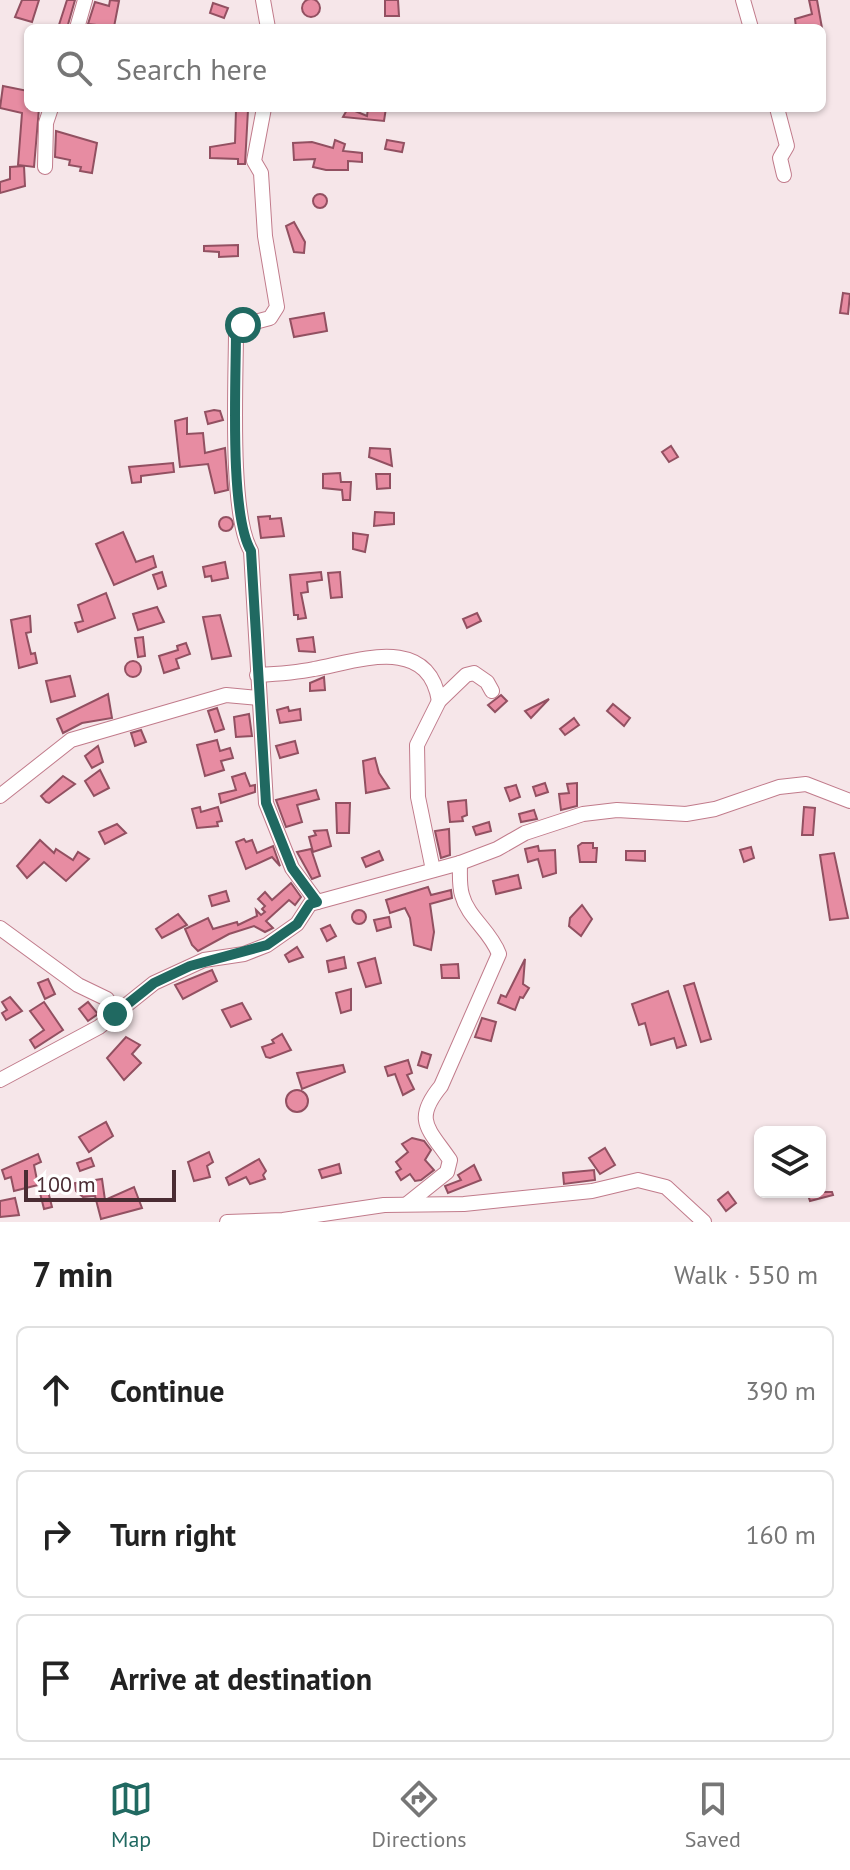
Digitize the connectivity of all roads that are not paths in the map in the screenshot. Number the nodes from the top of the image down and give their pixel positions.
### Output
1 (85, 0) edge
2 (263, 0) edge
3 (743, 0) edge
4 (78, 24) edge
5 (267, 24) edge
6 (750, 24) edge
7 (50, 112) edge
8 (263, 112) edge
9 (778, 112) edge
10 (45, 167) dead end
11 (784, 175) dead end
12 (257, 675) junction
13 (492, 691) dead end
14 (259, 698) junction
15 (439, 701) junction
16 (0, 796) edge
17 (850, 801) edge
18 (460, 863) junction
19 (433, 870) junction
20 (317, 902) junction
21 (0, 928) edge
22 (115, 1014) junction
23 (1, 1078) edge
24 (407, 1204) junction
25 (308, 1219) edge
26 (227, 1222) edge
27 (704, 1222) edge

1 - 4 street
2 - 5 street
3 - 6 street
7 - 10 street
8 - 12 street
9 - 11 street
12 - 14 street
12 - 15 street
13 - 15 street
14 - 16 street
14 - 20 street
15 - 19 street
17 - 18 street
18 - 19 street
18 - 24 street
19 - 20 street
20 - 22 street
21 - 22 street
22 - 23 street
24 - 25 street
24 - 27 street
25 - 26 street

